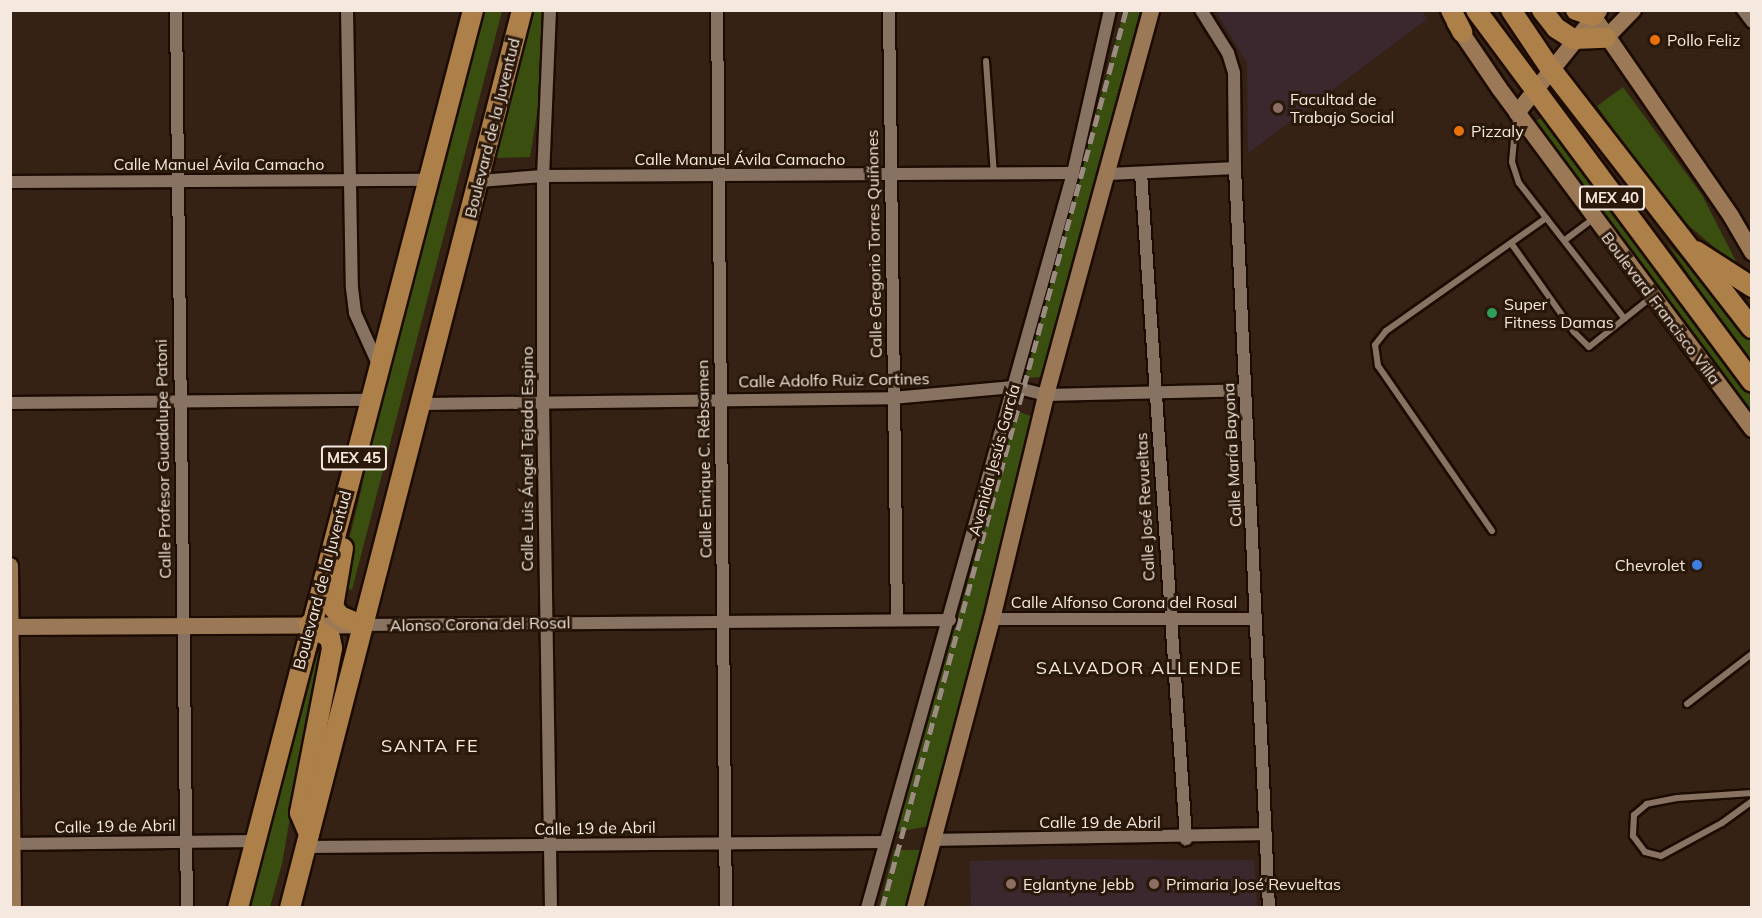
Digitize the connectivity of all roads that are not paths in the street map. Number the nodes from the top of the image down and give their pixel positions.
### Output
1 (177, 10) edge
2 (347, 10) edge
3 (474, 10) edge
4 (522, 10) edge
5 (550, 10) edge
6 (717, 10) edge
7 (889, 10) edge
8 (1110, 10) edge
9 (1151, 10) edge
10 (1201, 10) edge
11 (1446, 10) edge
12 (1451, 10) edge
13 (1476, 10) edge
14 (1511, 10) edge
15 (1542, 10) edge
16 (1633, 10) edge
17 (1589, 12) edge
18 (1462, 32) junction
19 (1606, 38) junction
20 (1573, 39) junction
21 (986, 61) dead end
22 (1550, 68) junction
23 (1533, 91) junction
24 (1517, 113) junction
25 (1234, 168) junction
26 (1073, 173) junction
27 (1141, 173) junction
28 (1109, 174) junction
29 (718, 175) junction
30 (994, 175) junction
31 (543, 176) junction
32 (888, 177) junction
33 (349, 179) junction
34 (177, 180) junction
35 (427, 180) junction
36 (479, 181) junction
37 (10, 182) edge
38 (1731, 216) junction
39 (1546, 218) junction
40 (1594, 218) junction
41 (1752, 238) edge
42 (1565, 240) junction
43 (1511, 243) junction
44 (1688, 246) junction
45 (1752, 252) edge
46 (1752, 287) edge
47 (1653, 296) junction
48 (1625, 319) junction
49 (1752, 328) edge
50 (378, 364) junction
51 (1752, 382) edge
52 (1014, 387) junction
53 (1155, 390) junction
54 (1245, 390) junction
55 (1046, 395) junction
56 (719, 398) junction
57 (892, 398) junction
58 (369, 400) junction
59 (543, 401) junction
60 (179, 402) junction
61 (10, 403) edge
62 (422, 404) junction
63 (1752, 429) edge
64 (355, 454) junction
65 (1492, 531) dead end
66 (10, 566) edge
67 (992, 618) junction
68 (1169, 618) junction
69 (1256, 619) junction
70 (897, 620) junction
71 (950, 620) junction
72 (723, 622) junction
73 (545, 624) junction
74 (361, 625) junction
75 (182, 626) junction
76 (309, 626) junction
77 (11, 627) edge
78 (1752, 654) edge
79 (1687, 704) dead end
80 (1752, 793) edge
81 (1752, 801) edge
82 (1266, 834) junction
83 (1186, 838) junction
84 (934, 840) junction
85 (256, 841) junction
86 (307, 841) junction
87 (186, 842) junction
88 (885, 842) junction
89 (726, 843) junction
90 (12, 844) edge
91 (549, 845) junction
92 (13, 908) edge
93 (187, 908) edge
94 (238, 908) edge
95 (290, 908) edge
96 (551, 908) edge
97 (726, 908) edge
98 (867, 908) edge
99 (915, 908) edge
100 (1269, 908) edge

1 - 34 street, Calle Profesor Guadalupe Patoni
2 - 33 street
3 - 35 main road, Boulevard de la Juventud / MEX 45
4 - 36 main road, Boulevard de la Juventud / MEX 45
5 - 31 street, Calle Luis Ángel Tejada Espino
6 - 29 street, Calle Enrique C. Rébsamen
7 - 32 street, Calle Gregorio Torres Quiñones
8 - 26 street, Avenida Jesús García
9 - 28 street, Avenida Jesús García
10 - 25 street, Calle María Bayona
11 - 18 street, Boulevard Francisco Villa
12 - 18 main road
13 - 23 main road, Boulevard Francisco Villa / MEX 40
14 - 22 main road, MEX 40
15 - 20 main road
16 - 19 street
17 - 19 street
17 - 20 street
18 - 24 street, Boulevard Francisco Villa
19 - 20 main road
19 - 38 street
20 - 22 street
21 - 30 lane
22 - 23 street
22 - 44 main road, MEX 40
23 - 24 street
23 - 51 main road, Boulevard Francisco Villa / MEX 40
24 - 39 lane
24 - 40 street, Boulevard Francisco Villa
25 - 27 street
25 - 54 street, Calle María Bayona
26 - 30 street, Calle Manuel Ávila Camacho
26 - 52 street, Avenida Jesús García
27 - 28 street
27 - 53 street, Calle José Revueltas
28 - 55 street, Avenida Jesús García
29 - 31 street, Calle Manuel Ávila Camacho
29 - 32 street, Calle Manuel Ávila Camacho
29 - 56 street, Calle Enrique C. Rébsamen
30 - 32 street, Calle Manuel Ávila Camacho
31 - 36 street, Calle Manuel Ávila Camacho
31 - 59 street, Calle Luis Ángel Tejada Espino
32 - 57 street, Calle Gregorio Torres Quiñones
33 - 34 street, Calle Manuel Ávila Camacho
33 - 35 street, Calle Manuel Ávila Camacho
33 - 50 street
34 - 37 street, Calle Manuel Ávila Camacho
34 - 60 street, Calle Profesor Guadalupe Patoni
35 - 50 main road, Boulevard de la Juventud / MEX 45
36 - 62 main road, Boulevard de la Juventud / MEX 45
38 - 41 street
38 - 45 street
39 - 42 lane
39 - 43 lane
40 - 42 lane
40 - 47 street, Boulevard Francisco Villa
42 - 48 lane
43 - 48 lane
43 - 65 lane
44 - 46 main road
44 - 49 main road, MEX 40
47 - 48 lane
47 - 63 street, Boulevard Francisco Villa
50 - 58 main road, Boulevard de la Juventud / MEX 45
52 - 55 street, Calle Adolfo Ruiz Cortines
52 - 57 street, Calle Adolfo Ruiz Cortines
52 - 71 street, Avenida Jesús García
53 - 54 street, Calle Adolfo Ruiz Cortines
53 - 55 street, Calle Adolfo Ruiz Cortines
53 - 68 street, Calle José Revueltas
54 - 69 street, Calle María Bayona
55 - 67 street, Avenida Jesús García
56 - 57 street, Calle Adolfo Ruiz Cortines
56 - 59 street, Calle Adolfo Ruiz Cortines
56 - 72 street, Calle Enrique C. Rébsamen
57 - 70 street, Calle Gregorio Torres Quiñones
58 - 60 street
58 - 64 main road, Boulevard de la Juventud / MEX 45
59 - 62 street, Calle Adolfo Ruiz Cortines
59 - 73 street, Calle Luis Ángel Tejada Espino
60 - 61 street
60 - 75 street, Calle Profesor Guadalupe Patoni
62 - 74 main road, Boulevard de la Juventud / MEX 45
64 - 74 main road
64 - 76 main road, Boulevard de la Juventud / MEX 45
66 - 77 street
67 - 68 street, Calle Alfonso Corona del Rosal
67 - 84 street, Avenida Jesús García
68 - 69 street, Calle Alfonso Corona del Rosal
68 - 83 street, Calle José Revueltas
69 - 82 street, Calle María Bayona
70 - 71 street, Alonso Corona del Rosal
70 - 72 street, Alonso Corona del Rosal
71 - 88 street, Avenida Jesús García
72 - 73 street, Alonso Corona del Rosal
72 - 89 street, Calle Enrique C. Rébsamen
73 - 74 street, Alonso Corona del Rosal
73 - 91 street, Calle Luis Ángel Tejada Espino
74 - 76 street, Alonso Corona del Rosal
74 - 86 main road, Boulevard de la Juventud / MEX 45
75 - 76 street, Alonso Corona del Rosal
75 - 77 street, Alonso Corona del Rosal
75 - 87 street, Calle Profesor Guadalupe Patoni
76 - 85 main road, Boulevard de la Juventud / MEX 45
76 - 86 main road
77 - 90 street
78 - 79 lane
80 - 81 lane
82 - 83 street, Calle 19 de Abril
82 - 100 street, Calle María Bayona
83 - 84 street, Calle 19 de Abril
84 - 99 street, Avenida Jesús García
85 - 87 street, Calle 19 de Abril
85 - 94 main road, Boulevard de la Juventud / MEX 45
86 - 91 street, Calle 19 de Abril
86 - 95 main road, Boulevard de la Juventud / MEX 45
87 - 90 street, Calle 19 de Abril
87 - 93 street, Calle Profesor Guadalupe Patoni
88 - 89 street, Calle 19 de Abril
88 - 98 street, Avenida Jesús García
89 - 91 street, Calle 19 de Abril
89 - 97 street, Calle Enrique C. Rébsamen
90 - 92 street
91 - 96 street, Calle Luis Ángel Tejada Espino

